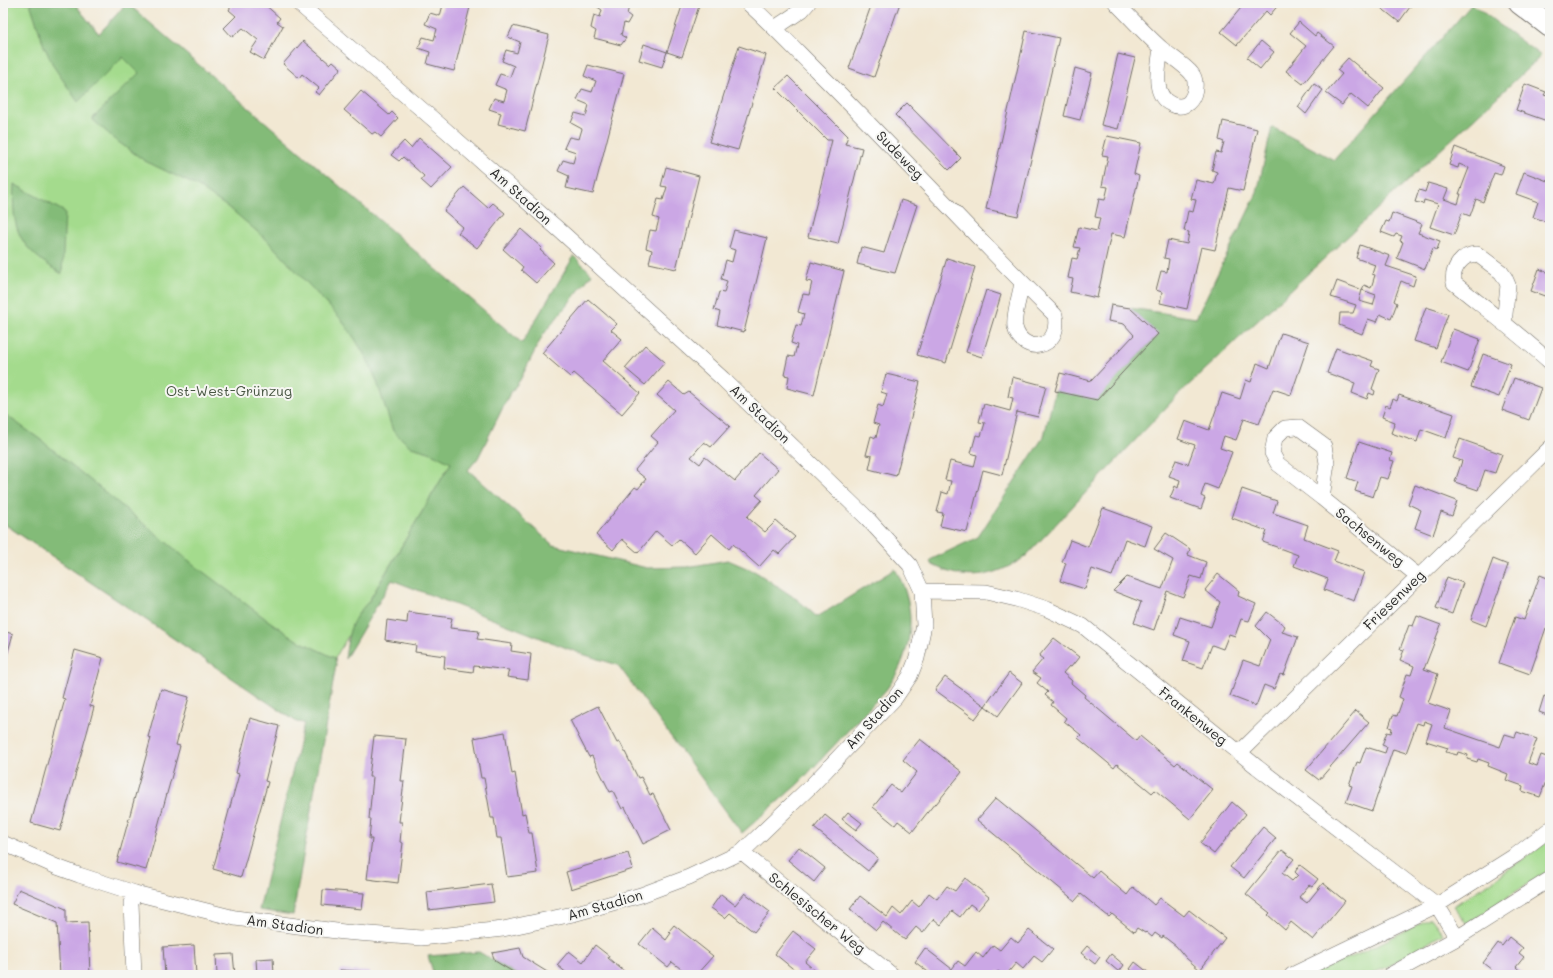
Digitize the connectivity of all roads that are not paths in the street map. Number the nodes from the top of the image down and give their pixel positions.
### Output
1 (298, 3) edge
2 (748, 3) edge
3 (808, 3) edge
4 (1116, 3) edge
5 (1520, 3) edge
6 (1550, 26) edge
7 (775, 28) junction
8 (1161, 48) dead end
9 (1022, 283) dead end
10 (1504, 324) junction
11 (1550, 362) edge
12 (1550, 448) edge
13 (1322, 498) junction
14 (1418, 576) junction
15 (922, 591) junction
16 (1239, 753) junction
17 (1550, 828) edge
18 (3, 843) edge
19 (742, 852) junction
20 (1550, 880) edge
21 (135, 892) junction
22 (1437, 905) junction
23 (1457, 938) junction
24 (134, 975) edge
25 (892, 975) edge
26 (1292, 975) edge
27 (1390, 975) edge

1 - 15 street, Am Stadion
2 - 7 street, Sudeweg
3 - 7 street
4 - 8 street
5 - 6 street
7 - 9 street, Sudeweg
10 - 10 street
10 - 11 street
12 - 14 street, Friesenweg
13 - 13 street, Sachsenweg
13 - 14 street, Sachsenweg
14 - 16 street, Friesenweg
15 - 16 street, Frankenweg
15 - 19 street, Am Stadion
16 - 22 street, Frankenweg
17 - 22 street
18 - 21 street, Am Stadion
19 - 21 street, Am Stadion
19 - 25 street, Schlesischer Weg
20 - 23 street
21 - 24 street
22 - 23 street
22 - 26 street
23 - 27 street

